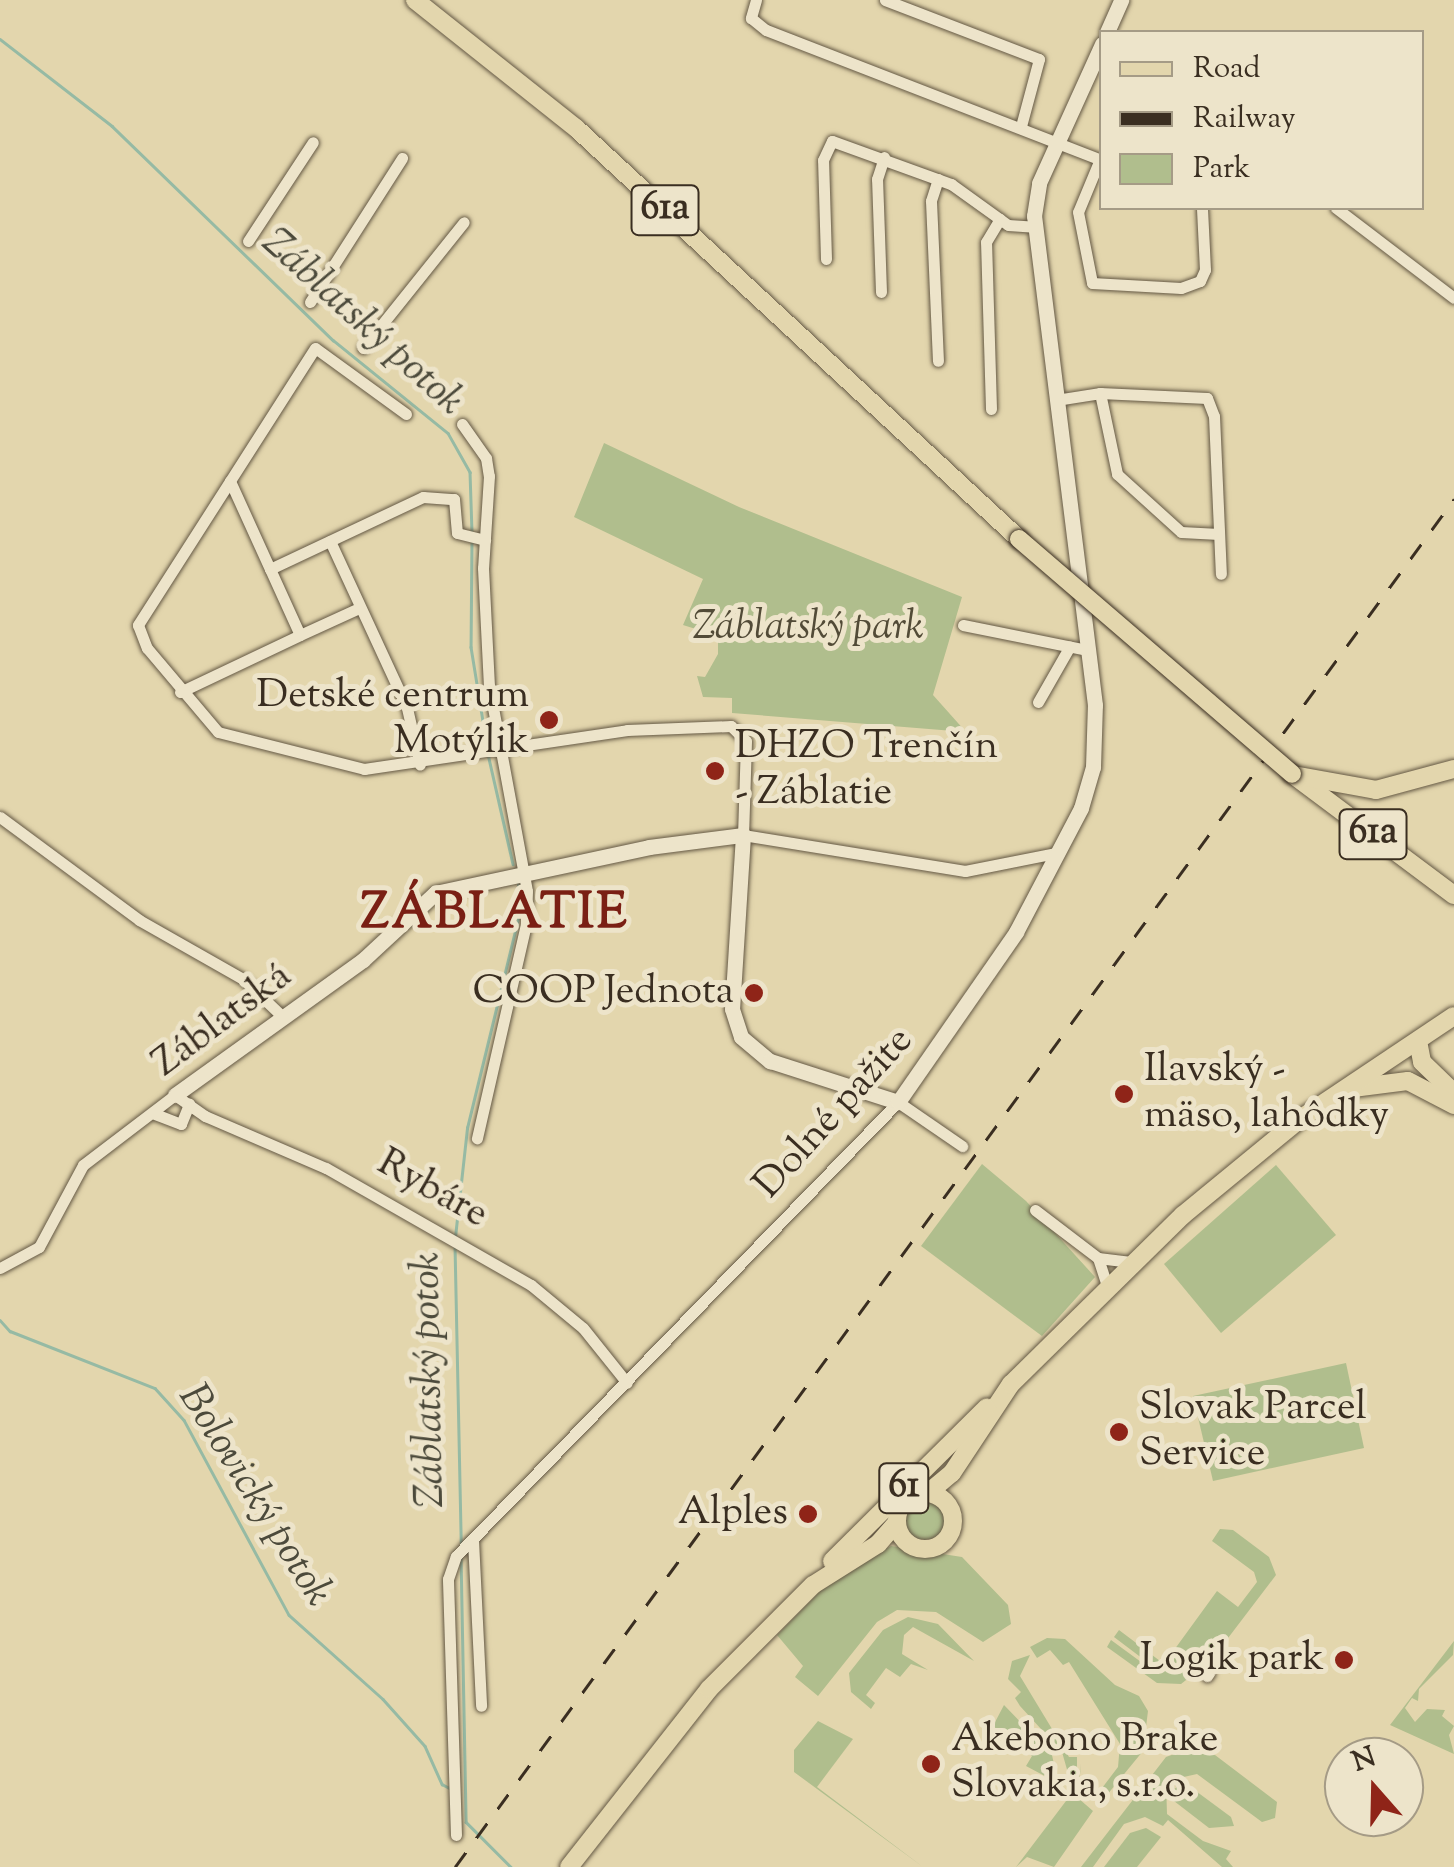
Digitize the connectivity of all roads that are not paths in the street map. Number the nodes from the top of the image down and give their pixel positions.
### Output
1 (415, 0) edge
2 (756, 0) edge
3 (885, 0) edge
4 (1115, 2) edge
5 (1108, 30) edge
6 (1099, 50) edge
7 (1020, 126) junction
8 (1056, 140) junction
9 (312, 142) dead end
10 (402, 158) dead end
11 (884, 158) junction
12 (1099, 158) edge
13 (1099, 164) edge
14 (938, 179) junction
15 (1202, 210) edge
16 (1339, 210) edge
17 (1000, 220) junction
18 (464, 222) dead end
19 (1034, 228) junction
20 (248, 241) dead end
21 (826, 259) dead end
22 (881, 292) dead end
23 (1454, 298) edge
24 (310, 302) dead end
25 (363, 348) dead end
26 (938, 361) dead end
27 (1100, 393) junction
28 (1056, 400) junction
29 (991, 409) dead end
30 (406, 414) dead end
31 (462, 424) dead end
32 (230, 481) junction
33 (1219, 534) junction
34 (477, 538) junction
35 (330, 541) junction
36 (270, 569) junction
37 (1221, 574) dead end
38 (359, 608) junction
39 (963, 624) dead end
40 (300, 635) junction
41 (1070, 646) junction
42 (1087, 650) junction
43 (180, 692) junction
44 (1038, 702) dead end
45 (497, 750) junction
46 (420, 765) junction
47 (1454, 769) edge
48 (1292, 774) junction
49 (0, 817) edge
50 (744, 835) junction
51 (1056, 853) junction
52 (523, 872) junction
53 (1454, 894) edge
54 (282, 1016) junction
55 (1454, 1016) edge
56 (1418, 1041) junction
57 (1454, 1080) edge
58 (1343, 1090) junction
59 (1454, 1092) edge
60 (182, 1099) junction
61 (898, 1102) junction
62 (1454, 1105) edge
63 (155, 1114) junction
64 (476, 1138) dead end
65 (962, 1146) dead end
66 (1035, 1210) dead end
67 (1098, 1258) junction
68 (1132, 1262) junction
69 (0, 1268) edge
70 (1108, 1285) junction
71 (628, 1383) junction
72 (1000, 1396) junction
73 (952, 1473) junction
74 (928, 1493) junction
75 (949, 1507) junction
76 (897, 1522) junction
77 (470, 1542) junction
78 (908, 1542) junction
79 (878, 1544) junction
80 (813, 1585) junction
81 (480, 1706) dead end
82 (456, 1835) dead end
83 (569, 1867) edge

1 - 48 main road, 61a, bridge
2 - 7 street
3 - 7 street
4 - 5 street
6 - 8 street, Dolné pažite
7 - 8 street
8 - 12 street
8 - 19 street, Dolné pažite
9 - 20 street
10 - 24 street
11 - 14 street
11 - 21 street
11 - 22 street
13 - 15 street
14 - 17 street
14 - 26 street
16 - 23 street
17 - 19 street
17 - 29 street
18 - 25 street
19 - 28 street, Dolné pažite
27 - 28 street
27 - 33 street
27 - 33 street
28 - 42 street, Dolné pažite
30 - 32 street
31 - 34 street
32 - 36 street
32 - 43 street
33 - 37 street
34 - 35 street
34 - 45 street
35 - 36 street
35 - 38 street
36 - 40 street
38 - 40 street
38 - 46 street
39 - 41 street
40 - 43 street
41 - 42 street
41 - 44 street
42 - 51 street, Dolné pažite
43 - 46 street
45 - 46 street
45 - 50 street
45 - 52 street
47 - 48 main road, 61a
48 - 53 main road, 61a
49 - 54 street
50 - 51 street
50 - 52 street, Záblatská
50 - 61 street
51 - 61 street, Dolné pažite
52 - 54 street, Záblatská
52 - 64 street
54 - 60 street, Záblatská
55 - 56 main road, 61
56 - 57 main road
56 - 58 main road, 61
56 - 59 main road
58 - 62 main road
58 - 68 main road, 61
60 - 63 street, Záblatská
60 - 63 street
60 - 71 street, Rybáre
61 - 65 street
61 - 71 street, Dolné pažite
63 - 69 street, Záblatská
66 - 67 street
67 - 68 street
67 - 70 street
68 - 70 main road, 61
70 - 72 main road, 61
71 - 77 street, Dolné pažite
72 - 73 main road, 61
72 - 80 main road, 61
73 - 74 main road, 61
73 - 75 main road, 61
74 - 75 main road, 61
74 - 76 main road, 61
75 - 78 main road, 61
76 - 78 main road, 61
76 - 79 main road, 61
77 - 81 street
77 - 82 street, Dolné pažite
78 - 79 main road, 61
79 - 80 main road, 61
80 - 83 main road, 61

